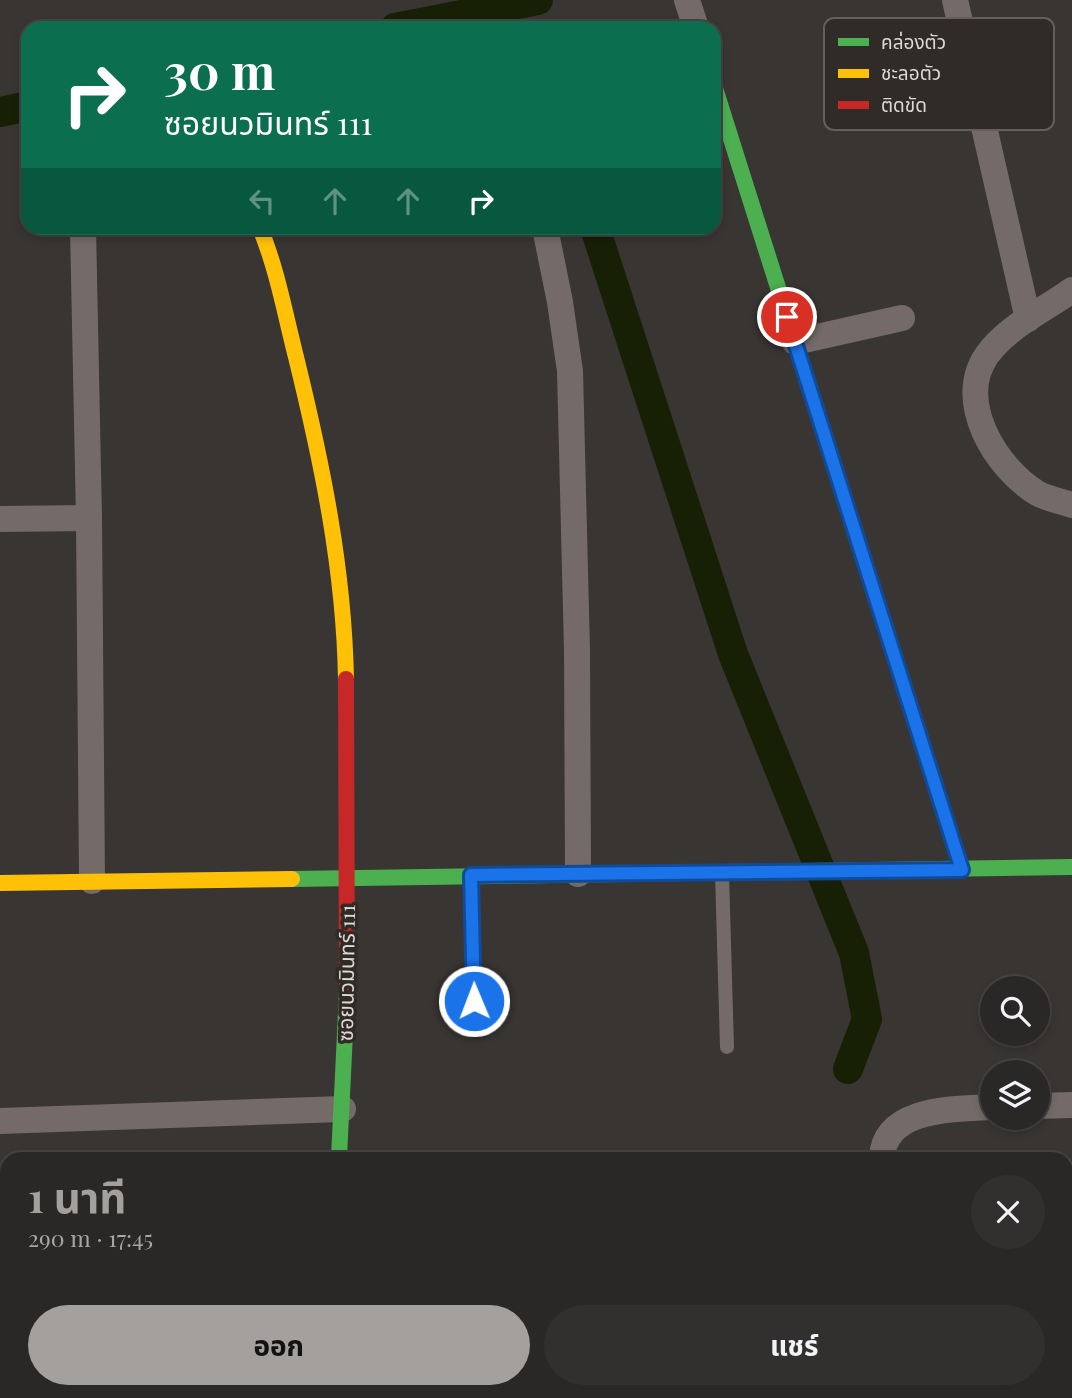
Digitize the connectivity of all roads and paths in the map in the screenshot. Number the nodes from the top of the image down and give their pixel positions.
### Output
1 (687, 0) edge
2 (955, 0) edge
3 (959, 18) edge
4 (694, 21) edge
5 (721, 107) edge
6 (985, 130) edge
7 (83, 235) edge
8 (263, 235) edge
9 (546, 235) edge
10 (1072, 290) edge
11 (902, 318) dead end
12 (1028, 319) junction
13 (795, 342) junction
14 (1072, 505) edge
15 (89, 518) junction
16 (0, 519) edge
17 (1072, 867) edge
18 (962, 870) junction
19 (722, 872) junction
20 (578, 874) junction
21 (471, 875) junction
22 (349, 879) junction
23 (92, 881) junction
24 (0, 883) edge
25 (474, 1026) dead end
26 (727, 1047) dead end
27 (1050, 1105) edge
28 (1072, 1105) edge
29 (980, 1108) edge
30 (342, 1109) junction
31 (0, 1121) edge
32 (339, 1152) edge
33 (883, 1152) edge

1 - 4 street
2 - 3 street
5 - 13 street
6 - 12 street
7 - 15 street
8 - 22 street
9 - 20 street
10 - 12 street
11 - 13 street
12 - 14 street
13 - 18 street
15 - 16 street
15 - 23 street
17 - 18 street, ซอยนวมินทร์ 111
18 - 19 street, ซอยนวมินทร์ 111
19 - 20 street, ซอยนวมินทร์ 111
19 - 26 lane
20 - 21 street, ซอยนวมินทร์ 111
21 - 22 street, ซอยนวมินทร์ 111
21 - 25 lane
22 - 23 street
22 - 30 street, ซอยนวมินทร์ 111
23 - 24 street
27 - 28 street
29 - 33 street
30 - 31 street
30 - 32 street, ซอยนวมินทร์ 111

